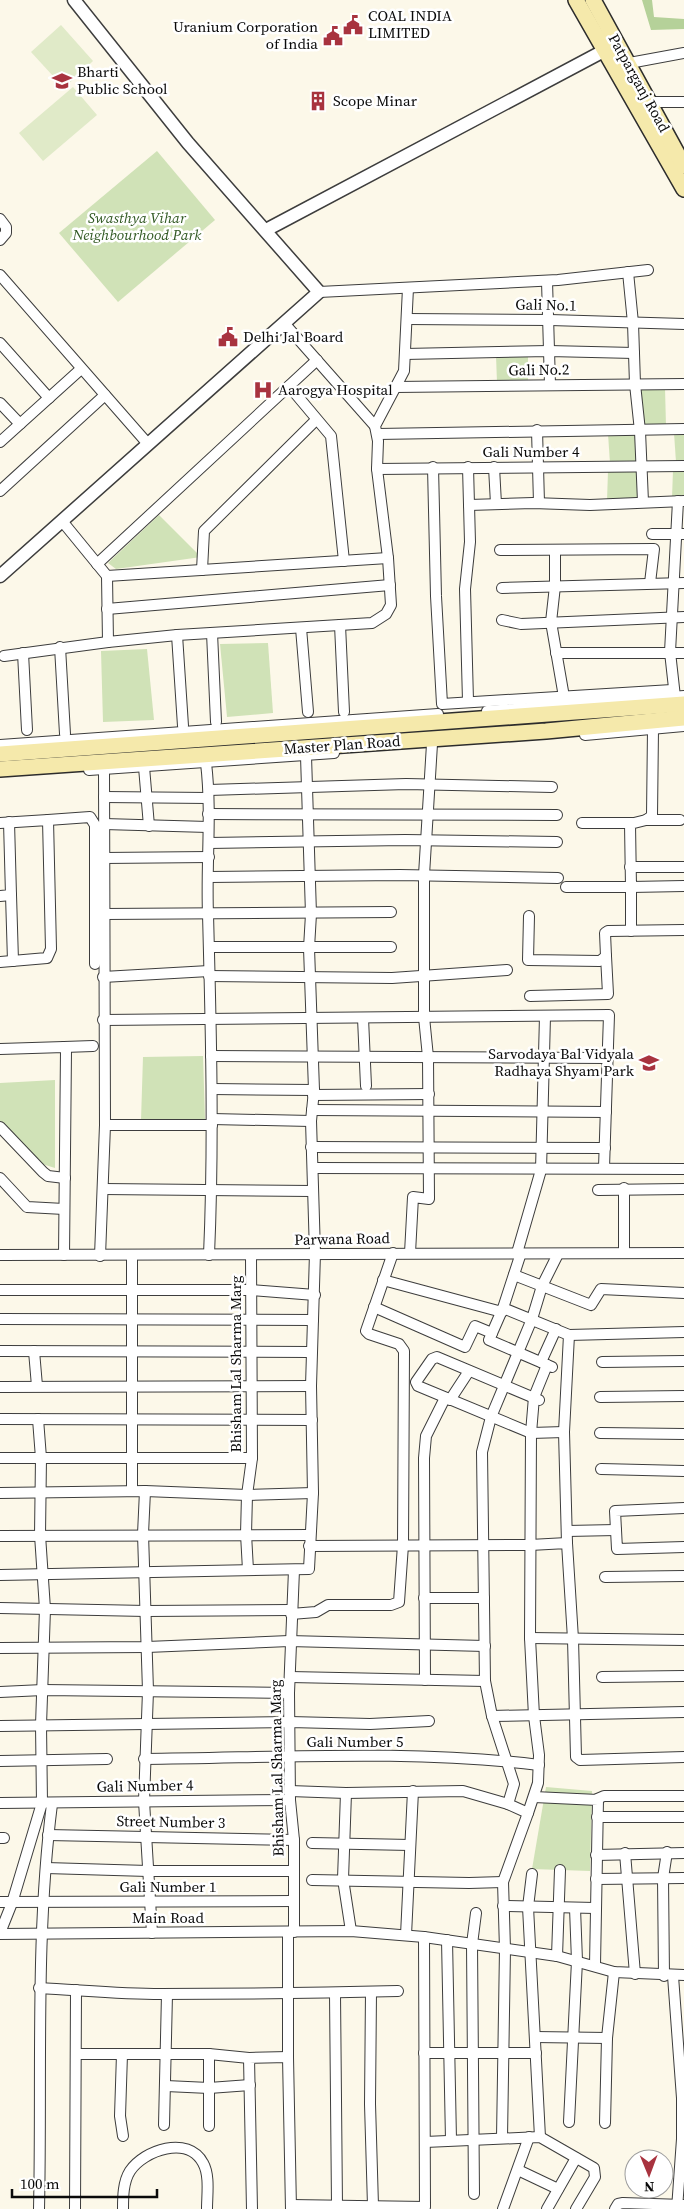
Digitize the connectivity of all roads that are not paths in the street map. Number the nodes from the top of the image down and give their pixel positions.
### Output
1 (74, 0) edge
2 (576, 0) edge
3 (593, 0) edge
4 (611, 48) junction
5 (684, 53) edge
6 (621, 65) junction
7 (649, 102) junction
8 (684, 102) edge
9 (678, 142) edge
10 (684, 165) edge
11 (684, 190) edge
12 (0, 219) edge
13 (266, 230) junction
14 (0, 240) edge
15 (648, 270) dead end
16 (628, 272) junction
17 (0, 275) edge
18 (547, 281) junction
19 (408, 288) junction
20 (318, 292) junction
21 (407, 319) junction
22 (550, 320) junction
23 (284, 323) junction
24 (634, 323) junction
25 (684, 324) edge
26 (0, 343) edge
27 (549, 351) junction
28 (634, 353) junction
29 (405, 354) junction
30 (317, 360) junction
31 (81, 368) junction
32 (635, 384) junction
33 (684, 384) edge
34 (289, 386) junction
35 (395, 386) junction
36 (550, 386) junction
37 (105, 396) junction
38 (49, 398) junction
39 (0, 402) edge
40 (316, 420) junction
41 (20, 424) junction
42 (684, 429) edge
43 (376, 430) junction
44 (537, 430) junction
45 (640, 431) junction
46 (0, 442) edge
47 (148, 444) junction
48 (538, 466) junction
49 (684, 466) edge
50 (468, 467) junction
51 (494, 467) junction
52 (642, 467) junction
53 (433, 468) junction
54 (377, 469) junction
55 (0, 491) edge
56 (681, 501) edge
57 (643, 502) junction
58 (539, 503) junction
59 (469, 504) junction
60 (496, 504) junction
61 (62, 521) junction
62 (652, 534) dead end
63 (681, 534) edge
64 (500, 550) dead end
65 (555, 551) junction
66 (388, 558) junction
67 (344, 561) junction
68 (97, 564) junction
69 (202, 570) junction
70 (0, 576) edge
71 (107, 576) junction
72 (679, 582) edge
73 (650, 583) junction
74 (390, 585) junction
75 (555, 586) junction
76 (502, 588) dead end
77 (108, 609) junction
78 (671, 617) junction
79 (684, 617) edge
80 (502, 620) dead end
81 (551, 622) junction
82 (340, 626) junction
83 (300, 628) junction
84 (212, 633) junction
85 (177, 635) junction
86 (108, 642) junction
87 (60, 647) junction
88 (670, 652) junction
89 (23, 653) junction
90 (556, 653) junction
91 (684, 653) edge
92 (4, 656) dead end
93 (564, 697) junction
94 (679, 697) edge
95 (468, 702) junction
96 (308, 712) dead end
97 (344, 712) dead end
98 (684, 718) edge
99 (216, 722) dead end
100 (183, 726) dead end
101 (684, 726) edge
102 (653, 729) junction
103 (28, 730) dead end
104 (66, 734) dead end
105 (432, 744) junction
106 (0, 745) edge
107 (0, 754) edge
108 (306, 756) junction
109 (199, 761) junction
110 (144, 767) junction
111 (0, 769) edge
112 (104, 769) junction
113 (0, 776) edge
114 (429, 785) junction
115 (308, 787) junction
116 (552, 787) dead end
117 (209, 794) junction
118 (146, 796) junction
119 (104, 797) junction
120 (208, 814) junction
121 (309, 814) junction
122 (427, 814) junction
123 (557, 814) dead end
124 (48, 820) junction
125 (646, 820) junction
126 (680, 820) dead end
127 (4, 822) edge
128 (582, 823) dead end
129 (632, 823) junction
130 (104, 824) junction
131 (149, 826) junction
132 (208, 827) junction
133 (425, 840) junction
134 (308, 842) junction
135 (557, 842) dead end
136 (209, 844) junction
137 (208, 857) junction
138 (104, 858) junction
139 (630, 867) junction
140 (684, 867) edge
141 (424, 875) junction
142 (309, 877) junction
143 (209, 878) junction
144 (558, 878) dead end
145 (684, 886) edge
146 (566, 887) dead end
147 (630, 887) junction
148 (11, 895) junction
149 (0, 896) edge
150 (208, 912) junction
151 (391, 912) dead end
152 (104, 914) junction
153 (311, 914) junction
154 (529, 916) dead end
155 (684, 930) edge
156 (631, 931) junction
157 (209, 947) junction
158 (391, 947) dead end
159 (309, 948) junction
160 (606, 956) junction
161 (14, 961) junction
162 (0, 962) edge
163 (95, 964) dead end
164 (507, 970) dead end
165 (209, 973) junction
166 (426, 975) junction
167 (103, 977) junction
168 (311, 978) junction
169 (530, 996) dead end
170 (545, 1016) junction
171 (424, 1017) junction
172 (210, 1018) junction
173 (363, 1018) junction
174 (312, 1019) junction
175 (103, 1020) junction
176 (93, 1046) dead end
177 (64, 1047) junction
178 (0, 1049) edge
179 (211, 1056) junction
180 (364, 1056) junction
181 (313, 1057) junction
182 (428, 1057) junction
183 (543, 1058) junction
184 (608, 1058) junction
185 (366, 1086) dead end
186 (212, 1089) junction
187 (314, 1092) junction
188 (428, 1094) junction
189 (312, 1110) junction
190 (429, 1111) junction
191 (543, 1112) junction
192 (606, 1112) junction
193 (311, 1121) junction
194 (212, 1122) junction
195 (105, 1125) junction
196 (0, 1127) edge
197 (429, 1146) junction
198 (311, 1147) junction
199 (542, 1147) junction
200 (605, 1148) junction
201 (313, 1168) junction
202 (604, 1168) junction
203 (430, 1169) junction
204 (684, 1169) edge
205 (541, 1170) junction
206 (0, 1178) edge
207 (64, 1178) junction
208 (624, 1188) junction
209 (103, 1189) junction
210 (212, 1189) junction
211 (684, 1189) edge
212 (598, 1190) dead end
213 (312, 1191) junction
214 (64, 1209) junction
215 (2, 1253) edge
216 (393, 1253) junction
217 (410, 1253) junction
218 (519, 1253) junction
219 (624, 1253) junction
220 (684, 1253) edge
221 (315, 1254) junction
222 (558, 1254) junction
223 (64, 1255) junction
224 (209, 1255) junction
225 (100, 1256) junction
226 (132, 1256) junction
227 (251, 1256) junction
228 (514, 1275) junction
229 (383, 1280) junction
230 (542, 1286) junction
231 (0, 1290) edge
232 (131, 1290) junction
233 (251, 1290) junction
234 (684, 1293) edge
235 (315, 1295) junction
236 (374, 1306) junction
237 (502, 1310) junction
238 (0, 1319) edge
239 (532, 1319) junction
240 (132, 1320) junction
241 (251, 1320) junction
242 (313, 1320) junction
243 (556, 1329) junction
244 (684, 1332) edge
245 (492, 1333) junction
246 (569, 1335) junction
247 (133, 1350) junction
248 (0, 1351) edge
249 (34, 1351) junction
250 (252, 1351) junction
251 (311, 1352) junction
252 (518, 1352) junction
253 (684, 1361) edge
254 (602, 1362) dead end
255 (547, 1365) junction
256 (469, 1371) junction
257 (132, 1385) junction
258 (37, 1386) junction
259 (311, 1386) junction
260 (505, 1386) junction
261 (0, 1387) edge
262 (252, 1387) junction
263 (684, 1396) edge
264 (600, 1397) dead end
265 (448, 1399) junction
266 (537, 1399) junction
267 (491, 1417) junction
268 (0, 1419) edge
269 (38, 1419) junction
270 (133, 1420) junction
271 (312, 1420) junction
272 (252, 1421) junction
273 (564, 1432) junction
274 (531, 1433) junction
275 (600, 1433) dead end
276 (684, 1434) edge
277 (0, 1458) edge
278 (41, 1458) junction
279 (133, 1458) junction
280 (252, 1458) junction
281 (601, 1469) dead end
282 (684, 1471) edge
283 (132, 1491) junction
284 (41, 1492) junction
285 (145, 1492) junction
286 (0, 1493) edge
287 (313, 1493) junction
288 (247, 1495) junction
289 (684, 1508) edge
290 (616, 1530) junction
291 (566, 1531) junction
292 (143, 1534) junction
293 (246, 1534) junction
294 (40, 1535) junction
295 (310, 1535) junction
296 (0, 1536) edge
297 (567, 1542) junction
298 (403, 1545) junction
299 (425, 1545) junction
300 (483, 1545) junction
301 (530, 1545) junction
302 (309, 1546) junction
303 (684, 1547) edge
304 (248, 1570) junction
305 (294, 1570) junction
306 (144, 1572) junction
307 (44, 1574) junction
308 (0, 1575) edge
309 (684, 1576) edge
310 (604, 1577) dead end
311 (424, 1598) junction
312 (484, 1598) junction
313 (0, 1608) edge
314 (45, 1609) junction
315 (146, 1611) junction
316 (291, 1612) junction
317 (530, 1638) junction
318 (573, 1639) junction
319 (684, 1640) edge
320 (289, 1641) junction
321 (424, 1646) junction
322 (485, 1646) junction
323 (147, 1647) junction
324 (0, 1648) edge
325 (44, 1648) junction
326 (602, 1676) dead end
327 (684, 1676) edge
328 (290, 1677) junction
329 (424, 1680) junction
330 (485, 1681) junction
331 (42, 1690) junction
332 (148, 1691) junction
333 (0, 1692) edge
334 (289, 1693) junction
335 (684, 1712) edge
336 (574, 1713) junction
337 (492, 1716) junction
338 (534, 1716) junction
339 (429, 1721) dead end
340 (290, 1722) junction
341 (146, 1724) junction
342 (42, 1725) junction
343 (0, 1726) edge
344 (684, 1757) edge
345 (290, 1758) junction
346 (42, 1759) junction
347 (107, 1759) dead end
348 (144, 1759) junction
349 (0, 1761) edge
350 (506, 1761) junction
351 (539, 1765) junction
352 (413, 1791) junction
353 (346, 1793) junction
354 (290, 1795) junction
355 (684, 1796) edge
356 (534, 1798) junction
357 (597, 1799) junction
358 (144, 1801) junction
359 (0, 1803) edge
360 (47, 1803) junction
361 (508, 1804) junction
362 (528, 1813) junction
363 (597, 1817) junction
364 (684, 1817) edge
365 (48, 1835) junction
366 (146, 1836) junction
367 (294, 1840) junction
368 (312, 1843) dead end
369 (345, 1844) junction
370 (410, 1845) junction
371 (667, 1852) junction
372 (625, 1853) junction
373 (684, 1853) edge
374 (596, 1855) junction
375 (46, 1868) junction
376 (560, 1870) dead end
377 (148, 1871) junction
378 (294, 1871) junction
379 (532, 1874) dead end
380 (663, 1878) junction
381 (684, 1878) edge
382 (342, 1879) junction
383 (596, 1879) junction
384 (628, 1879) junction
385 (312, 1880) dead end
386 (408, 1882) junction
387 (503, 1882) junction
388 (293, 1901) junction
389 (0, 1902) edge
390 (150, 1902) junction
391 (12, 1903) junction
392 (42, 1904) junction
393 (503, 1906) junction
394 (528, 1907) junction
395 (560, 1907) junction
396 (575, 1908) junction
397 (595, 1908) junction
398 (476, 1914) dead end
399 (351, 1931) junction
400 (291, 1932) junction
401 (152, 1933) junction
402 (0, 1934) edge
403 (42, 1934) junction
404 (406, 1936) junction
405 (424, 1937) junction
406 (447, 1940) junction
407 (472, 1944) junction
408 (505, 1949) junction
409 (530, 1952) junction
410 (557, 1956) junction
411 (577, 1961) junction
412 (595, 1965) junction
413 (614, 1972) junction
414 (635, 1974) junction
415 (668, 1976) junction
416 (684, 1976) edge
417 (39, 1988) junction
418 (76, 1990) junction
419 (398, 1991) dead end
420 (290, 1992) junction
421 (372, 1992) junction
422 (167, 1994) junction
423 (335, 1994) junction
424 (535, 2037) junction
425 (607, 2038) junction
426 (573, 2039) junction
427 (424, 2053) junction
428 (450, 2053) junction
429 (474, 2053) junction
430 (505, 2053) junction
431 (536, 2053) junction
432 (76, 2054) junction
433 (122, 2054) junction
434 (209, 2054) junction
435 (681, 2055) edge
436 (164, 2056) junction
437 (288, 2057) junction
438 (249, 2058) junction
439 (166, 2086) junction
440 (250, 2086) junction
441 (209, 2088) junction
442 (569, 2122) dead end
443 (605, 2123) dead end
444 (164, 2125) dead end
445 (209, 2126) dead end
446 (123, 2136) dead end
447 (529, 2137) junction
448 (540, 2137) junction
449 (502, 2138) junction
450 (474, 2139) junction
451 (451, 2140) junction
452 (424, 2142) junction
453 (576, 2158) junction
454 (682, 2164) edge
455 (518, 2170) junction
456 (558, 2189) junction
457 (474, 2194) dead end
458 (337, 2205) junction
459 (373, 2206) junction
460 (680, 2206) edge
461 (291, 2207) edge
462 (425, 2208) edge
463 (39, 2209) edge
464 (75, 2209) edge
465 (123, 2209) edge
466 (207, 2209) edge
467 (252, 2209) edge
468 (503, 2209) edge
469 (547, 2209) edge
470 (576, 2209) edge
471 (616, 2209) edge

1 - 13 street
2 - 4 main road
3 - 4 main road, Patparganj Road
4 - 6 main road
4 - 13 street
5 - 6 street
6 - 7 main road, Patparganj Road
6 - 11 main road
7 - 8 street
7 - 9 main road, Patparganj Road
9 - 10 main road, Patparganj Road
12 - 14 street
13 - 20 street
15 - 16 street
16 - 18 street
16 - 24 street
17 - 31 street
18 - 19 street
18 - 22 street
19 - 20 street
19 - 21 street
20 - 23 street
21 - 22 street, Gali No.1
21 - 29 street
22 - 24 street, Gali No.1
22 - 27 street
23 - 30 street
23 - 47 street
24 - 25 street, Gali No.1
24 - 28 street
26 - 38 street
27 - 28 street
27 - 29 street
27 - 36 street
28 - 32 street
29 - 35 street
30 - 34 street
30 - 43 street
31 - 37 street
31 - 38 street
32 - 33 street, Gali No.2
32 - 36 street, Gali No.2
32 - 45 street
34 - 40 street
34 - 68 street
35 - 36 street, Gali No.2
35 - 43 street
37 - 47 street
37 - 55 street
38 - 41 street
39 - 41 street
40 - 67 street
40 - 69 street
41 - 46 street
42 - 45 street
43 - 44 street
43 - 54 street
44 - 45 street
44 - 48 street
45 - 52 street
47 - 61 street
48 - 51 street, Gali Number 4
48 - 52 street, Gali Number 4
48 - 58 street
49 - 52 street, Gali Number 4
50 - 51 street, Gali Number 4
50 - 53 street, Gali Number 4
50 - 59 street
51 - 60 street
52 - 57 street
53 - 54 street, Gali Number 4
53 - 95 street
54 - 66 street
56 - 57 street
56 - 63 street
57 - 58 street
58 - 60 street
59 - 60 street
59 - 95 street
61 - 68 street
61 - 70 street
62 - 63 street
63 - 72 street
64 - 65 street
65 - 73 street
65 - 75 street
66 - 67 street
66 - 74 street
67 - 69 street
68 - 71 street
69 - 71 street
71 - 77 street
72 - 73 street
72 - 78 street
73 - 75 street
74 - 77 street
74 - 82 street
75 - 76 street
75 - 81 street
77 - 86 street
78 - 79 street
78 - 81 street
78 - 88 street
80 - 81 street
81 - 90 street
82 - 83 street
82 - 97 street
83 - 84 street
83 - 96 street
84 - 85 street
84 - 99 street
85 - 86 street
85 - 100 street
86 - 87 street
87 - 89 street
87 - 104 street
88 - 90 street
88 - 91 street
88 - 94 street
89 - 92 street
89 - 103 street
90 - 93 street
93 - 94 street
93 - 95 street
94 - 106 street
94 - 107 main road, Master Plan Road
98 - 109 main road, Master Plan Road
101 - 102 street
102 - 105 street
102 - 125 street
105 - 108 street
105 - 114 street
108 - 109 street
108 - 115 street
109 - 110 street
109 - 111 main road, Master Plan Road
109 - 117 street
110 - 112 street
110 - 118 street
112 - 113 street
112 - 119 street
114 - 115 street
114 - 116 street
114 - 122 street
115 - 117 street
115 - 121 street
117 - 118 street
117 - 120 street
118 - 119 street
118 - 131 street
119 - 130 street
120 - 121 street
120 - 132 street
121 - 122 street
121 - 134 street
122 - 123 street
122 - 133 street
124 - 127 street
124 - 161 street
124 - 163 street
125 - 126 street
125 - 129 street
127 - 148 street
128 - 129 street
129 - 139 street
130 - 131 street
130 - 138 street
131 - 132 street
132 - 136 street
133 - 134 street
133 - 135 street
133 - 141 street
134 - 136 street
134 - 142 street
136 - 137 street
137 - 138 street
137 - 143 street
138 - 152 street
139 - 140 street
139 - 147 street
141 - 142 street
141 - 144 street
141 - 166 street
142 - 143 street
142 - 153 street
143 - 150 street
145 - 147 street
146 - 147 street
147 - 156 street
148 - 149 street
148 - 161 street
150 - 152 street
150 - 153 street
150 - 157 street
151 - 153 street
152 - 167 street
153 - 159 street
154 - 160 street
155 - 156 street
156 - 160 street
157 - 159 street
157 - 165 street
158 - 159 street
159 - 168 street
160 - 169 street
161 - 162 street
164 - 166 street
165 - 167 street
165 - 168 street
165 - 172 street
166 - 168 street
166 - 171 street
167 - 175 street
168 - 174 street
170 - 171 street
170 - 183 street
170 - 184 street
171 - 173 street
171 - 182 street
172 - 174 street
172 - 175 street
172 - 179 street
173 - 174 street
173 - 180 street
174 - 181 street
175 - 195 street
176 - 177 street
177 - 178 street
177 - 207 street
179 - 181 street
179 - 186 street
180 - 181 street
180 - 182 street
180 - 185 street
181 - 187 street
182 - 183 street
182 - 188 street
183 - 184 street
183 - 191 street
184 - 192 street
186 - 187 street
186 - 194 street
187 - 188 street
187 - 189 street
188 - 190 street
189 - 190 street
189 - 193 street
190 - 191 street
190 - 197 street
191 - 192 street
191 - 199 street
192 - 200 street
193 - 194 street
193 - 198 street
194 - 195 street
194 - 210 street
195 - 209 street
196 - 207 street
197 - 198 street
197 - 199 street
197 - 203 street
198 - 201 street
199 - 200 street
199 - 205 street
200 - 202 street
201 - 203 street
201 - 213 street
202 - 204 street
202 - 205 street
203 - 205 street
203 - 217 street
205 - 218 street
206 - 214 street
207 - 214 street
208 - 211 street
208 - 212 street
208 - 219 street
209 - 210 street
209 - 225 street
210 - 213 street
210 - 224 street
213 - 221 street
214 - 223 street
215 - 223 street, Parwana Road
216 - 217 street, Parwana Road
216 - 221 street, Parwana Road
216 - 229 street
217 - 218 street, Parwana Road
218 - 222 street, Parwana Road
218 - 228 street
219 - 220 street, Parwana Road
219 - 222 street, Parwana Road
221 - 227 street, Parwana Road
221 - 235 street
222 - 230 street
223 - 225 street, Parwana Road
224 - 226 street, Parwana Road
224 - 227 street, Parwana Road
225 - 226 street, Parwana Road
226 - 232 street
227 - 233 street, Bhisham Lal Sharma Marg
228 - 230 street
228 - 237 street
229 - 236 street
229 - 237 street
230 - 234 street
230 - 239 street
231 - 232 street
232 - 233 street
232 - 240 street
233 - 235 street
233 - 241 street, Bhisham Lal Sharma Marg
235 - 242 street
236 - 245 street
236 - 298 street
237 - 239 street
237 - 245 street
238 - 240 street
239 - 243 street
239 - 252 street
240 - 241 street
240 - 247 street
241 - 242 street
241 - 250 street, Bhisham Lal Sharma Marg
242 - 251 street
243 - 246 street
243 - 255 street
244 - 246 street
245 - 252 street
246 - 273 street
247 - 249 street
247 - 250 street
247 - 257 street
248 - 249 street
249 - 258 street
250 - 251 street
250 - 262 street, Bhisham Lal Sharma Marg
251 - 259 street
252 - 255 street
252 - 260 street
253 - 254 street
255 - 266 street
256 - 260 street
256 - 265 street
256 - 265 street
257 - 258 street
257 - 262 street
257 - 270 street
258 - 261 street
259 - 262 street
259 - 271 street
260 - 266 street
260 - 267 street
262 - 272 street, Bhisham Lal Sharma Marg
263 - 264 street
265 - 267 street
265 - 299 street
266 - 274 street
267 - 274 street
267 - 300 street
268 - 269 street
269 - 270 street
269 - 278 street
270 - 272 street
270 - 279 street
271 - 272 street
271 - 287 street
272 - 280 street, Bhisham Lal Sharma Marg
273 - 274 street
273 - 291 street
274 - 301 street
275 - 276 street
277 - 278 street
278 - 279 street
278 - 284 street
279 - 280 street
279 - 283 street
280 - 288 street, Bhisham Lal Sharma Marg
281 - 282 street
283 - 284 street
283 - 285 street
284 - 286 street
284 - 294 street
285 - 288 street
285 - 292 street
287 - 288 street
287 - 295 street
288 - 293 street, Bhisham Lal Sharma Marg
289 - 290 street
290 - 291 street
290 - 303 street
291 - 297 street
292 - 293 street
292 - 294 street
292 - 306 street
293 - 295 street
293 - 304 street, Bhisham Lal Sharma Marg
294 - 296 street
294 - 307 street
295 - 302 street
297 - 301 street
297 - 318 street
298 - 299 street
298 - 302 street
298 - 316 street
299 - 300 street
299 - 311 street
300 - 301 street
300 - 312 street
301 - 317 street
302 - 305 street
304 - 305 street
304 - 306 street
305 - 316 street, Bhisham Lal Sharma Marg
306 - 307 street
306 - 315 street
307 - 308 street
307 - 314 street
309 - 310 street
311 - 312 street
311 - 321 street
312 - 322 street
313 - 314 street
314 - 315 street
314 - 325 street
315 - 316 street
315 - 323 street
316 - 320 street, Bhisham Lal Sharma Marg
317 - 318 street
317 - 338 street
318 - 319 street
318 - 336 street
320 - 321 street
320 - 323 street
320 - 328 street, Bhisham Lal Sharma Marg
321 - 322 street
321 - 329 street
322 - 330 street
323 - 325 street
323 - 332 street
324 - 325 street
325 - 331 street
326 - 327 street
328 - 329 street
328 - 334 street, Bhisham Lal Sharma Marg
329 - 330 street
330 - 337 street
331 - 332 street
331 - 333 street
331 - 342 street
332 - 334 street
332 - 341 street
334 - 340 street, Bhisham Lal Sharma Marg
335 - 336 street
336 - 338 street
336 - 344 street
337 - 338 street
337 - 350 street
338 - 351 street
339 - 340 street
340 - 341 street
340 - 345 street, Bhisham Lal Sharma Marg
341 - 342 street
341 - 348 street
342 - 343 street
342 - 346 street
345 - 348 street, Gali Number 5
345 - 350 street, Gali Number 5
345 - 354 street, Bhisham Lal Sharma Marg
346 - 347 street
346 - 349 street
346 - 360 street
348 - 358 street
350 - 351 street, Gali Number 5
350 - 361 street
351 - 356 street
352 - 353 street, Gali Number 4
352 - 361 street, Gali Number 4
352 - 370 street
353 - 354 street, Gali Number 4
353 - 369 street
354 - 358 street, Gali Number 4
354 - 367 street, Bhisham Lal Sharma Marg
355 - 357 street
356 - 357 street
356 - 362 street
357 - 363 street
358 - 360 street, Gali Number 4
358 - 366 street
359 - 360 street, Gali Number 4
360 - 365 street
360 - 391 street
361 - 362 street, Gali Number 4
362 - 387 street
363 - 364 street
363 - 374 street
365 - 366 street, Street Number 3
365 - 375 street
366 - 367 street, Street Number 3
366 - 377 street
367 - 378 street, Bhisham Lal Sharma Marg
368 - 369 street
369 - 370 street
369 - 382 street
370 - 386 street
371 - 372 street
371 - 373 street
371 - 380 street
372 - 374 street
372 - 384 street
374 - 383 street
375 - 377 street
375 - 392 street
376 - 395 street
377 - 378 street
377 - 390 street
378 - 388 street, Bhisham Lal Sharma Marg
379 - 394 street
380 - 381 street
380 - 384 street
380 - 415 street
382 - 385 street
382 - 386 street
382 - 399 street
383 - 384 street
383 - 397 street
384 - 414 street
386 - 387 street
386 - 404 street
387 - 393 street
388 - 390 street, Gali Number 1
388 - 400 street, Bhisham Lal Sharma Marg
389 - 391 street, Gali Number 1
390 - 392 street, Gali Number 1
390 - 401 street
391 - 392 street, Gali Number 1
391 - 402 street
392 - 403 street
393 - 394 street
393 - 408 street
394 - 395 street
394 - 409 street
395 - 396 street
395 - 410 street
396 - 397 street
396 - 411 street
397 - 412 street
398 - 407 street
399 - 400 street
399 - 404 street
400 - 401 street, Main Road
400 - 420 street, Bhisham Lal Sharma Marg
401 - 403 street, Main Road
402 - 403 street, Main Road
403 - 417 street
404 - 405 street
405 - 406 street
405 - 427 street
406 - 407 street
406 - 428 street
407 - 408 street
407 - 429 street
408 - 409 street
408 - 430 street
409 - 410 street
409 - 424 street
410 - 411 street
411 - 412 street
411 - 426 street
412 - 413 street
413 - 414 street
413 - 425 street
414 - 415 street
415 - 416 street
415 - 435 street
417 - 418 street
417 - 463 street
418 - 422 street
418 - 432 street
419 - 421 street
420 - 422 street
420 - 423 street
420 - 437 street, Bhisham Lal Sharma Marg
421 - 423 street
421 - 459 street
422 - 436 street
423 - 458 street
424 - 426 street
424 - 431 street
425 - 426 street
425 - 443 street
426 - 442 street
427 - 428 street
427 - 452 street
428 - 429 street
428 - 451 street
429 - 430 street
429 - 450 street
430 - 431 street
430 - 449 street
431 - 448 street
432 - 433 street
432 - 464 street
433 - 436 street
433 - 446 street
434 - 436 street
434 - 438 street
434 - 441 street
435 - 454 street
436 - 439 street
437 - 438 street
437 - 461 street, Bhisham Lal Sharma Marg
438 - 440 street
439 - 441 street
439 - 444 street
440 - 441 street
440 - 467 street
441 - 445 street
447 - 448 street
447 - 449 street
447 - 455 street
448 - 453 street
449 - 450 street
450 - 451 street
450 - 457 street
451 - 452 street
452 - 462 street
453 - 456 street
453 - 470 street
454 - 460 street
455 - 456 street
455 - 468 street
456 - 469 street
458 - 459 street
458 - 461 street
459 - 462 street
460 - 471 street
465 - 466 street

